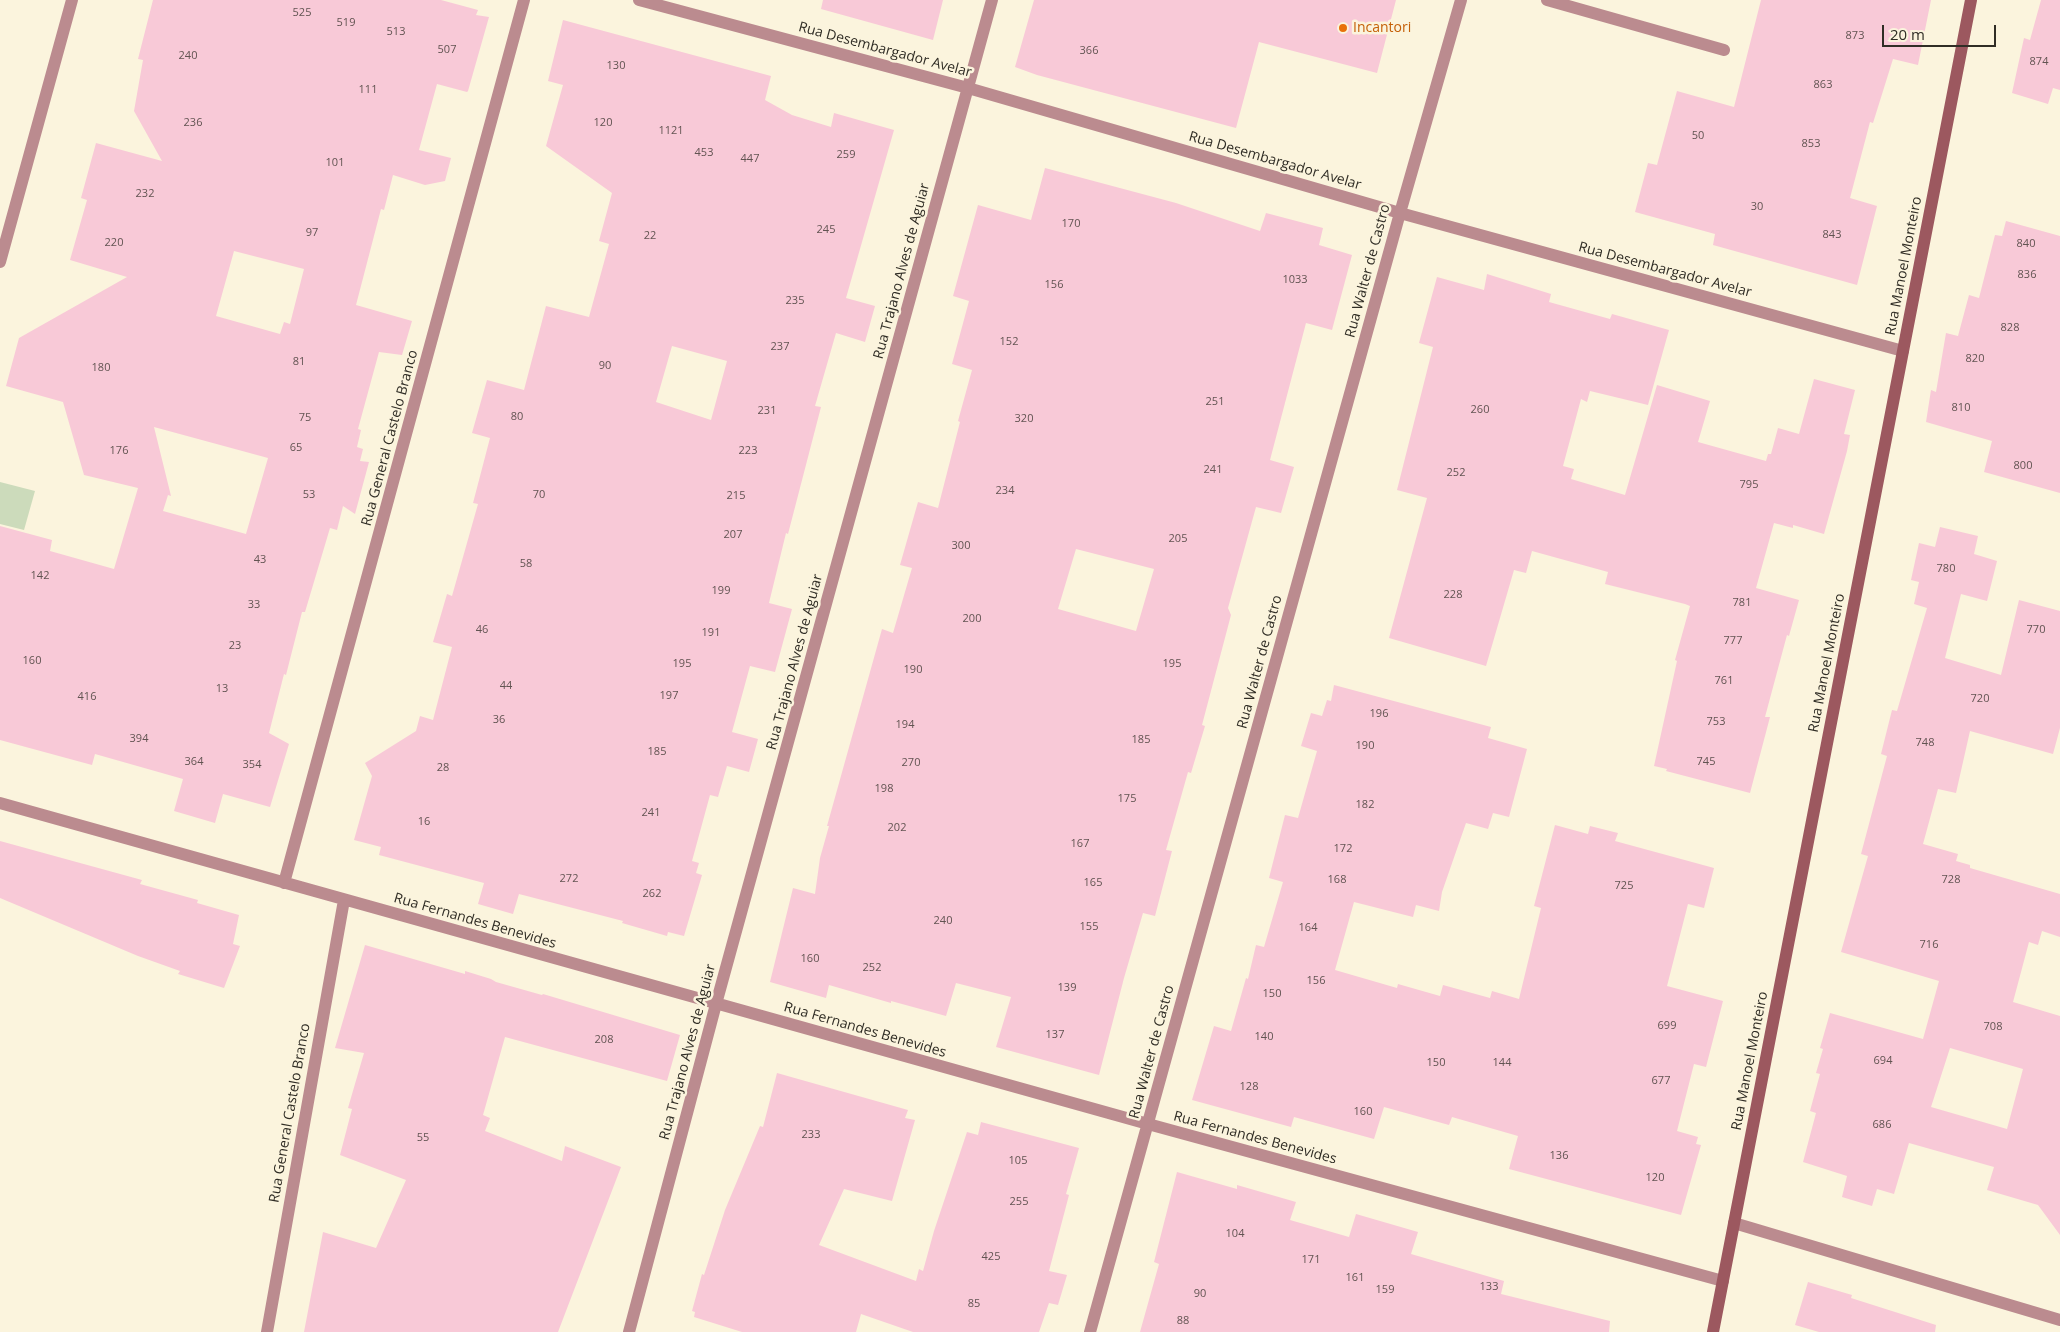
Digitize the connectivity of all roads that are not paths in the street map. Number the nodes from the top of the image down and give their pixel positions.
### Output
1 (72, 0) edge
2 (524, 0) edge
3 (639, 0) edge
4 (992, 0) edge
5 (1461, 0) edge
6 (1547, 0) edge
7 (1971, 0) edge
8 (1724, 50) dead end
9 (968, 88) junction
10 (1400, 213) junction
11 (0, 262) edge
12 (1903, 351) junction
13 (0, 803) edge
14 (284, 883) junction
15 (344, 900) junction
16 (716, 1004) junction
17 (1148, 1124) junction
18 (1734, 1223) junction
19 (1723, 1281) junction
20 (2060, 1320) edge
21 (267, 1332) edge
22 (629, 1332) edge
23 (1090, 1332) edge
24 (1713, 1332) edge

1 - 11 street
2 - 14 street, Rua General Castelo Branco
3 - 9 street, Rua Desembargador Avelar
4 - 9 street, Rua Trajano Alves de Aguiar
5 - 10 street, Rua Walter de Castro
6 - 8 street
7 - 12 street, Rua Manoel Monteiro
9 - 10 street, Rua Desembargador Avelar
9 - 16 street, Rua Trajano Alves de Aguiar
10 - 12 street, Rua Desembargador Avelar
10 - 17 street, Rua Walter de Castro
12 - 18 street, Rua Manoel Monteiro
13 - 14 street, Rua Fernandes Benevides
14 - 15 street, Rua Fernandes Benevides
15 - 16 street, Rua Fernandes Benevides
15 - 21 street, Rua General Castelo Branco
16 - 17 street, Rua Fernandes Benevides
16 - 22 street, Rua Trajano Alves de Aguiar
17 - 19 street, Rua Fernandes Benevides
17 - 23 street, Rua Walter de Castro
18 - 19 street, Rua Manoel Monteiro
18 - 20 street
19 - 24 street, Rua Manoel Monteiro

